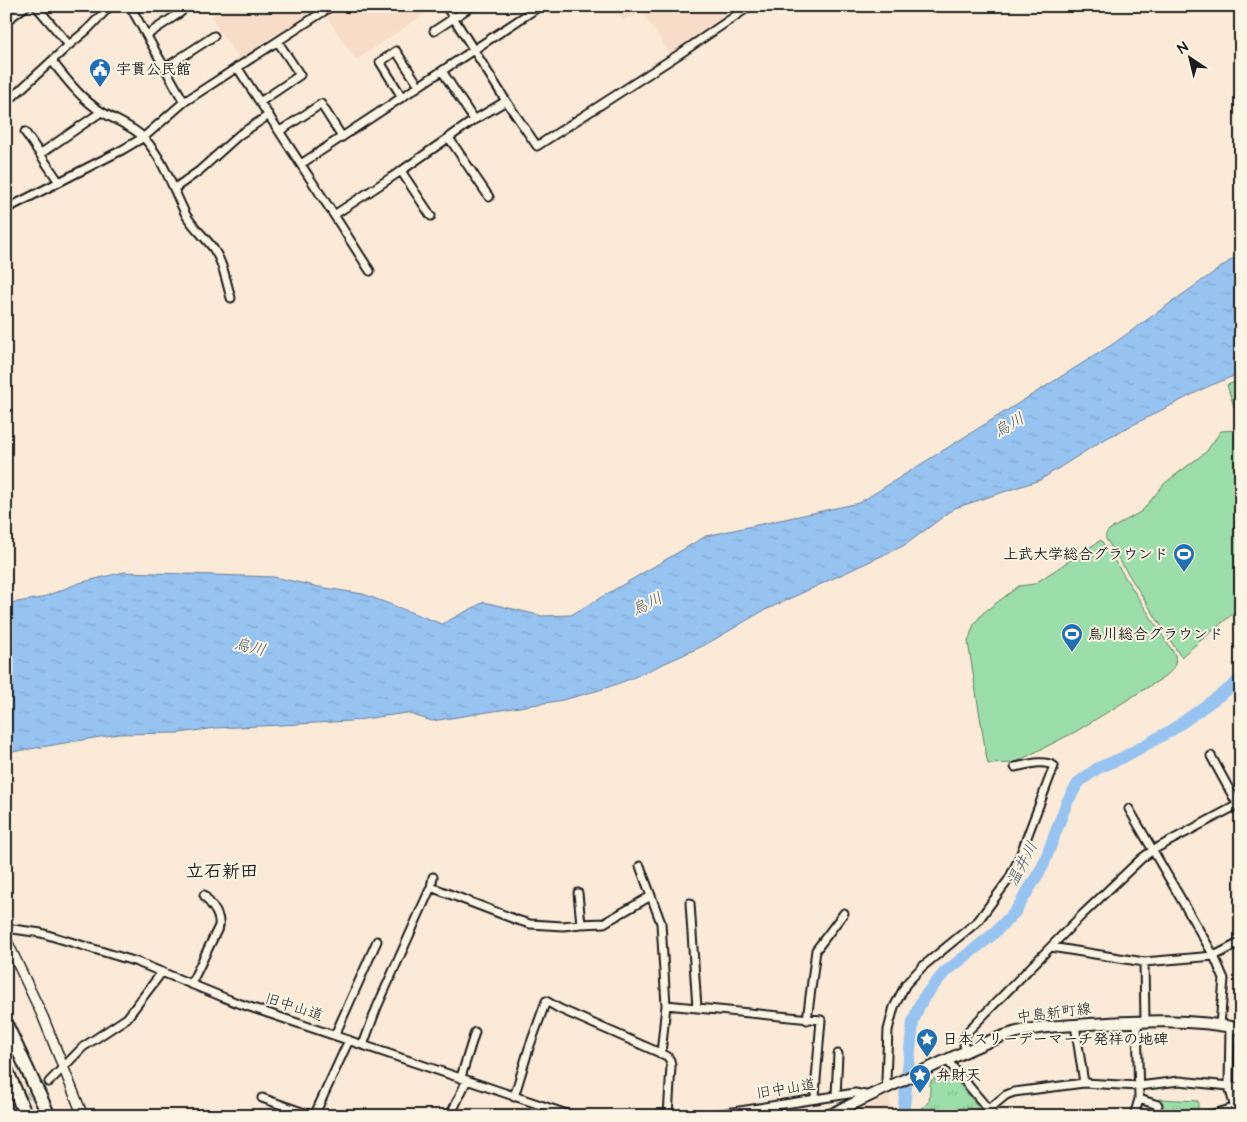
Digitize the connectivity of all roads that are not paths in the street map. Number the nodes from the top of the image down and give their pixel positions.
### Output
1 (26, 6) edge
2 (36, 6) edge
3 (110, 6) edge
4 (130, 6) edge
5 (177, 6) edge
6 (332, 6) edge
7 (446, 6) edge
8 (472, 6) edge
9 (540, 6) edge
10 (750, 6) edge
11 (741, 9) edge
12 (454, 18) junction
13 (6, 21) edge
14 (434, 31) dead end
15 (147, 35) junction
16 (214, 36) dead end
17 (278, 42) junction
18 (68, 45) junction
19 (474, 49) junction
20 (52, 61) junction
21 (237, 67) junction
22 (165, 68) junction
23 (442, 71) junction
24 (419, 86) junction
25 (402, 97) junction
26 (506, 101) junction
27 (184, 102) junction
28 (260, 102) junction
29 (6, 103) edge
30 (101, 112) junction
31 (269, 115) junction
32 (474, 120) junction
33 (280, 131) junction
34 (25, 132) dead end
35 (144, 137) junction
36 (342, 137) junction
37 (449, 138) junction
38 (40, 154) junction
39 (301, 164) junction
40 (401, 171) junction
41 (59, 182) junction
42 (175, 188) junction
43 (489, 197) dead end
44 (7, 207) edge
45 (334, 215) junction
46 (431, 216) dead end
47 (370, 271) dead end
48 (231, 298) dead end
49 (1211, 756) dead end
50 (1015, 767) dead end
51 (1240, 806) edge
52 (1129, 809) dead end
53 (1152, 850) junction
54 (640, 866) dead end
55 (433, 877) dead end
56 (431, 887) junction
57 (578, 892) dead end
58 (204, 895) dead end
59 (651, 896) junction
60 (690, 903) dead end
61 (844, 913) dead end
62 (581, 924) junction
63 (6, 928) edge
64 (6, 939) edge
65 (376, 941) dead end
66 (1241, 942) edge
67 (1051, 947) junction
68 (1214, 956) junction
69 (1144, 962) junction
70 (162, 972) junction
71 (191, 984) junction
72 (666, 1005) junction
73 (697, 1008) junction
74 (807, 1020) junction
75 (1141, 1021) junction
76 (6, 1025) edge
77 (1074, 1025) junction
78 (1230, 1027) edge
79 (475, 1032) dead end
80 (335, 1035) junction
81 (349, 1040) junction
82 (363, 1045) junction
83 (966, 1052) junction
84 (661, 1054) junction
85 (838, 1054) dead end
86 (947, 1060) junction
87 (64, 1068) junction
88 (6, 1069) edge
89 (464, 1078) junction
90 (49, 1082) tunnel mouth
91 (1084, 1082) junction
92 (1139, 1086) junction
93 (1229, 1086) junction
94 (891, 1087) junction
95 (1241, 1089) edge
96 (514, 1096) junction
97 (836, 1096) junction
98 (870, 1096) junction
99 (262, 1098) dead end
100 (815, 1099) junction
101 (1139, 1099) junction
102 (1158, 1105) dead end
103 (544, 1107) junction
104 (1234, 1108) junction
105 (988, 1109) junction
106 (26, 1116) edge
107 (43, 1116) edge
108 (49, 1116) edge
109 (83, 1116) edge
110 (314, 1116) edge
111 (450, 1116) edge
112 (542, 1116) edge
113 (572, 1116) edge
114 (668, 1116) edge
115 (707, 1116) edge
116 (828, 1116) edge
117 (994, 1116) edge
118 (1134, 1116) edge
119 (1206, 1116) edge
120 (1236, 1116) edge

1 - 13 street
2 - 18 street
3 - 18 street
4 - 15 street
5 - 15 street
6 - 17 street
7 - 12 street
8 - 12 street
9 - 19 street
10 - 11 street
11 - 26 street
12 - 14 street
12 - 19 street
15 - 22 street
16 - 22 street
17 - 21 street
17 - 28 street
18 - 20 street
19 - 23 street
19 - 26 street
20 - 29 street
20 - 30 street
21 - 27 street
21 - 28 street
22 - 27 street
23 - 24 street
23 - 32 street
24 - 25 street
24 - 25 street
25 - 36 street
26 - 32 street
27 - 35 street
28 - 31 street
30 - 35 street
30 - 38 street
31 - 33 street
31 - 42 street
32 - 37 street
33 - 36 street
33 - 39 street
34 - 38 street
35 - 41 street
35 - 42 street
36 - 39 street
37 - 40 street
37 - 43 street
38 - 41 street
39 - 45 street
40 - 45 street
40 - 46 street
41 - 44 street
42 - 48 street
45 - 47 street
49 - 51 street
50 - 94 street
51 - 53 street
52 - 53 street
53 - 67 street
53 - 68 street
54 - 59 street
55 - 56 street
56 - 62 street
56 - 82 street
57 - 62 street
58 - 71 street
59 - 62 street
59 - 72 street
60 - 73 street
61 - 74 street
63 - 70 street, 旧中山道
64 - 87 street
65 - 80 street
66 - 68 street
67 - 69 street
67 - 83 street
68 - 69 street
68 - 78 street
69 - 75 street
70 - 71 street, 旧中山道
70 - 87 street
71 - 80 street, 旧中山道
72 - 73 street
72 - 84 street
73 - 74 street
74 - 100 street
75 - 77 main road, 中島新町線
75 - 78 main road, 中島新町線
75 - 92 street
76 - 107 highway
76 - 108 highway
77 - 83 main road, 中島新町線
77 - 91 street
78 - 93 street
79 - 89 street
80 - 81 street, 旧中山道
81 - 82 street, 旧中山道
81 - 110 street
82 - 89 street, 旧中山道
83 - 86 main road, 中島新町線
84 - 96 street
84 - 114 street
85 - 97 street
86 - 94 main road, 中島新町線
86 - 105 street
87 - 90 street
87 - 109 street
88 - 106 highway
89 - 96 street, 旧中山道
89 - 111 street
91 - 92 street
91 - 105 street
92 - 93 street
92 - 101 street
93 - 95 street
93 - 104 street
94 - 98 main road, 中島新町線
96 - 103 street, 旧中山道
97 - 98 street, 旧中山道
97 - 100 street, 旧中山道
98 - 116 main road, 中島新町線
99 - 110 street
100 - 115 street, 旧中山道
101 - 102 street
101 - 118 street
103 - 112 street
103 - 113 street, 旧中山道
104 - 119 street
104 - 120 street
105 - 117 street

